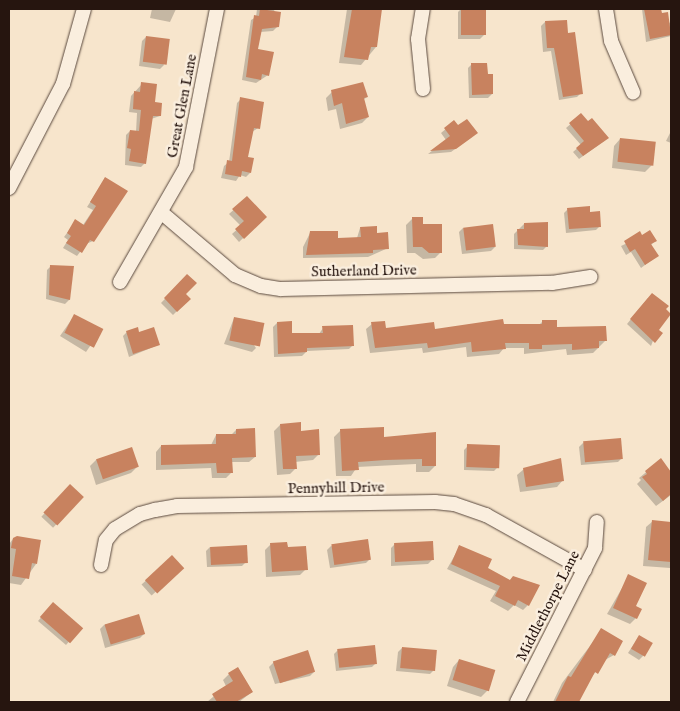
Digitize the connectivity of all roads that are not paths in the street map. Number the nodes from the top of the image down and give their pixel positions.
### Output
1 (84, 9) edge
2 (218, 9) edge
3 (423, 9) edge
4 (606, 9) edge
5 (423, 89) dead end
6 (633, 92) dead end
7 (9, 188) edge
8 (162, 213) junction
9 (591, 277) dead end
10 (120, 282) dead end
11 (597, 522) dead end
12 (101, 565) dead end
13 (586, 570) junction
14 (516, 702) edge

1 - 7 street
2 - 8 street, Great Glen Lane
3 - 5 street
4 - 6 street
8 - 9 street, Sutherland Drive
8 - 10 street, Great Glen Lane
11 - 13 street, Middlethorpe Lane
12 - 13 street, Pennyhill Drive
13 - 14 street, Middlethorpe Lane

